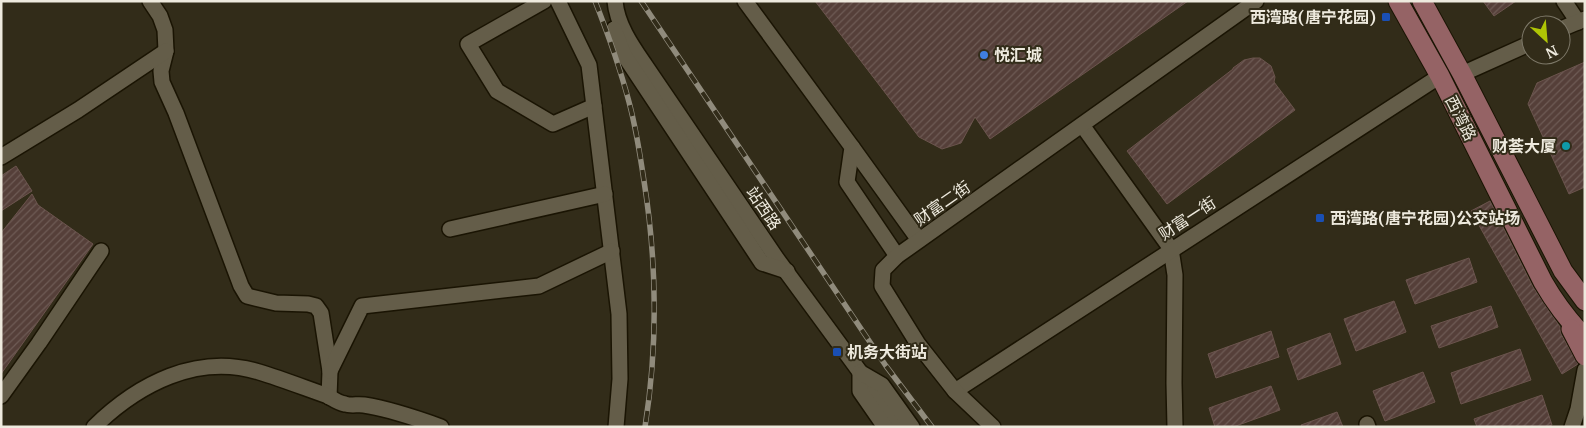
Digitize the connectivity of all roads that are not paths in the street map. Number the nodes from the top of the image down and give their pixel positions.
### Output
1 (150, 1) edge
2 (544, 1) edge
3 (558, 1) edge
4 (615, 1) edge
5 (745, 1) edge
6 (1256, 1) edge
7 (1398, 1) edge
8 (1422, 1) edge
9 (1564, 1) edge
10 (608, 16) dead end
11 (1581, 20) edge
12 (1521, 47) edge
13 (166, 51) junction
14 (1462, 74) junction
15 (1440, 76) junction
16 (594, 106) junction
17 (1082, 125) junction
18 (852, 147) junction
19 (1, 157) edge
20 (605, 194) junction
21 (450, 229) dead end
22 (919, 240) junction
23 (1171, 250) junction
24 (101, 251) dead end
25 (612, 251) junction
26 (896, 256) junction
27 (787, 271) junction
28 (1585, 301) edge
29 (1566, 318) junction
30 (1585, 338) edge
31 (1585, 356) edge
32 (1585, 370) edge
33 (330, 371) junction
34 (860, 372) junction
35 (955, 391) junction
36 (1, 396) edge
37 (329, 397) junction
38 (94, 427) edge
39 (441, 427) edge
40 (616, 427) edge
41 (885, 427) edge
42 (897, 427) edge
43 (912, 427) edge
44 (993, 427) edge
45 (1175, 427) edge
46 (1572, 427) edge

1 - 13 street
2 - 16 street
3 - 16 street
4 - 27 street, 站西路
5 - 18 street
6 - 17 street, 财富二街
7 - 15 main road, 西湾路
8 - 14 main road, 西湾路
9 - 11 street
10 - 27 street
12 - 14 street
13 - 19 street
13 - 33 street
14 - 28 main road, 西湾路
15 - 23 street, 财富一街
15 - 29 main road, 西湾路
16 - 20 street
17 - 22 street, 财富二街
17 - 23 street
18 - 22 street
18 - 26 street
20 - 21 street
20 - 25 street
22 - 26 street, 财富二街
23 - 35 street, 财富一街
23 - 45 street
24 - 36 street
25 - 33 street
25 - 40 street
26 - 35 street
27 - 34 street, 站西路
29 - 30 main road, 西湾路
29 - 31 main road
32 - 46 street
33 - 37 street
34 - 41 street
34 - 42 street, 站西路
34 - 43 street
35 - 44 street
37 - 38 street
37 - 39 street

